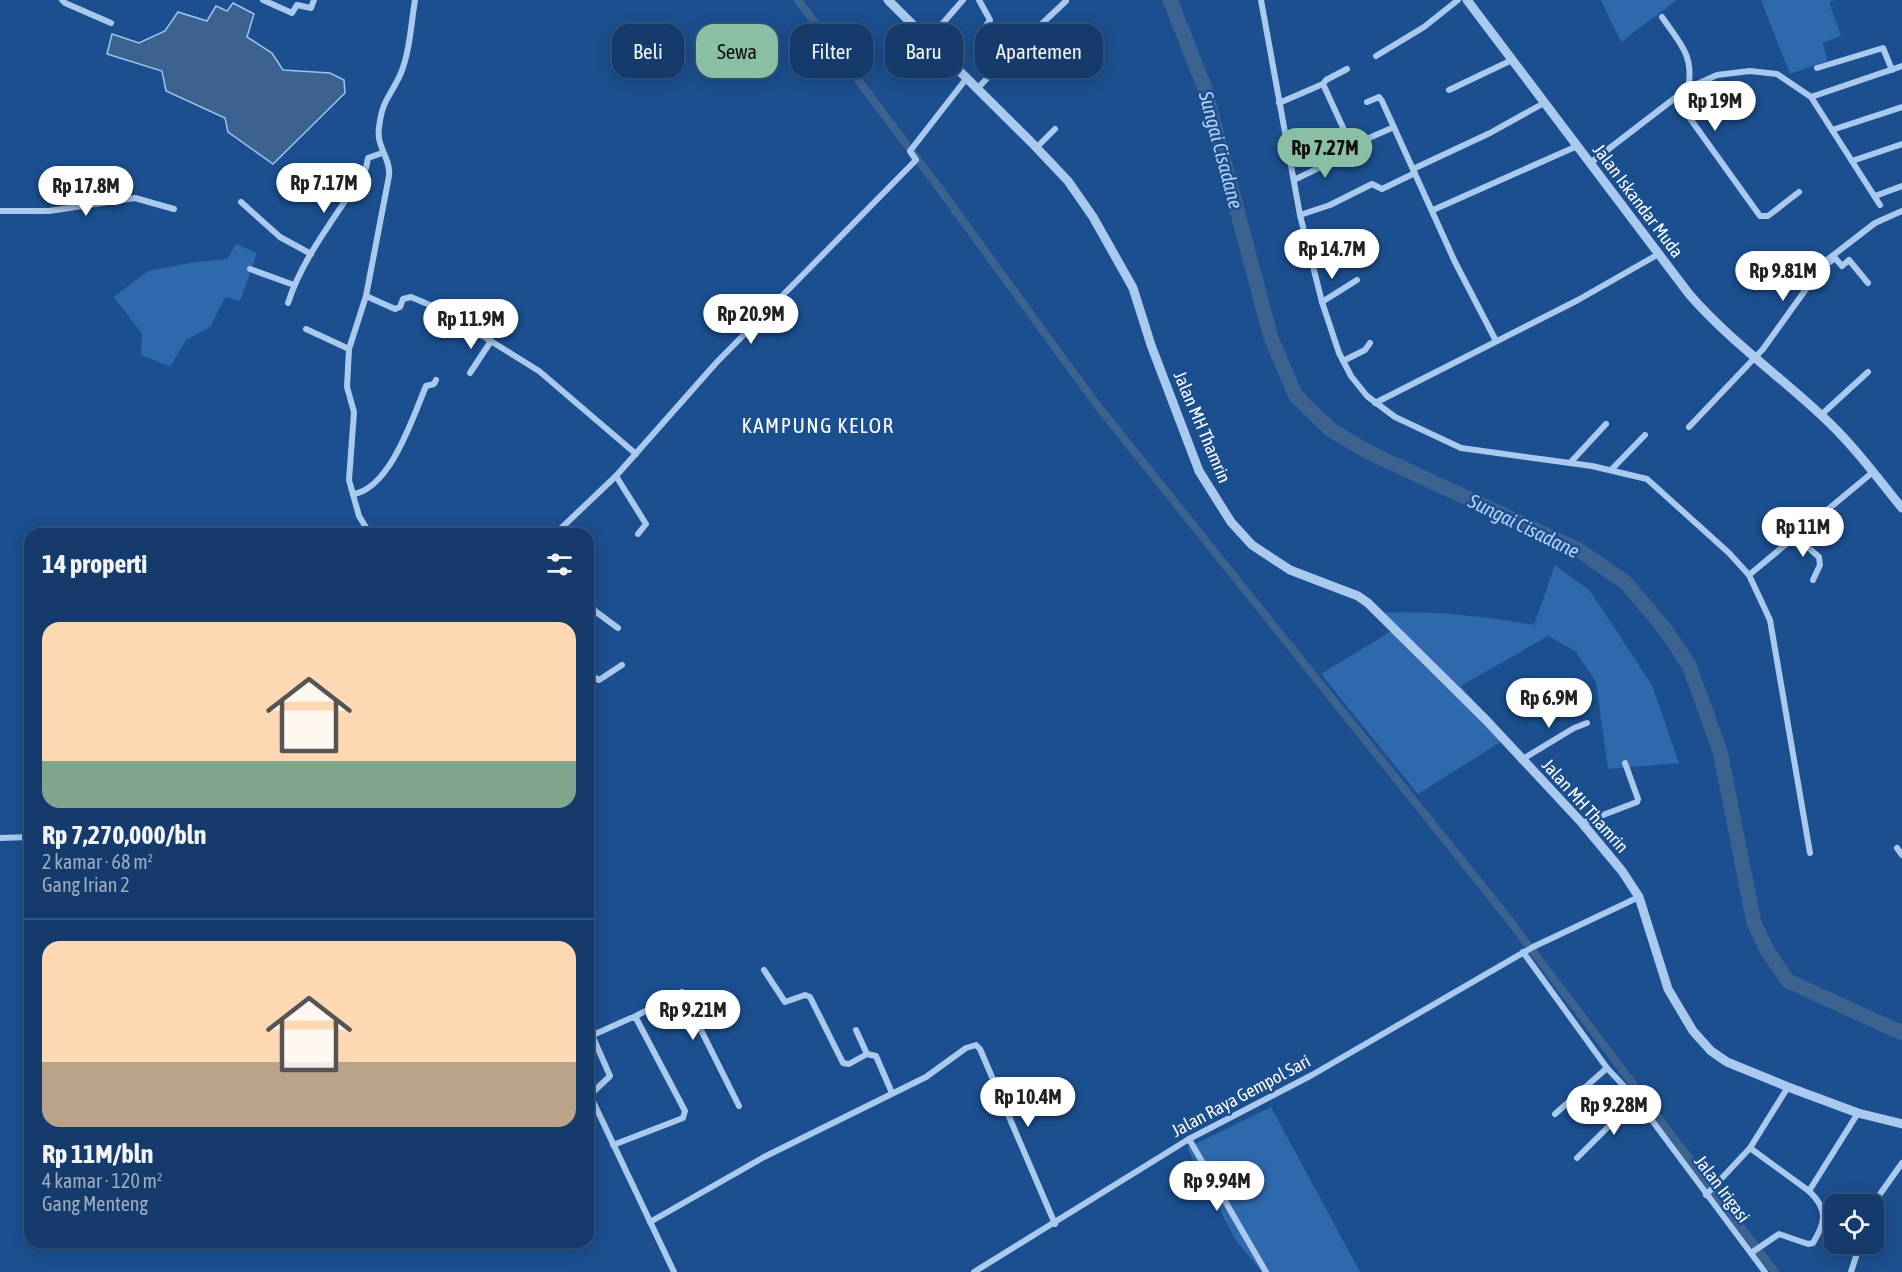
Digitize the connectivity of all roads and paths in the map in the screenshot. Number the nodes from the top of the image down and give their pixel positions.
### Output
1 (63, 0) edge
2 (263, 0) edge
3 (314, 0) edge
4 (415, 0) edge
5 (888, 0) edge
6 (963, 0) edge
7 (979, 0) edge
8 (1261, 0) edge
9 (1458, 0) edge
10 (1467, 0) edge
11 (1066, 1) edge
12 (1662, 17) dead end
13 (111, 23) dead end
14 (913, 24) edge
15 (942, 24) edge
16 (987, 24) edge
17 (1041, 24) edge
18 (1376, 56) dead end
19 (1512, 60) junction
20 (1902, 66) edge
21 (1817, 68) dead end
22 (1347, 69) dead end
23 (1892, 70) junction
24 (963, 76) edge
25 (987, 78) edge
26 (966, 79) junction
27 (1323, 84) junction
28 (1688, 88) junction
29 (977, 89) junction
30 (1449, 90) dead end
31 (1811, 97) junction
32 (1676, 99) junction
33 (1367, 102) dead end
34 (1279, 103) junction
35 (1544, 103) junction
36 (1902, 107) edge
37 (1394, 127) junction
38 (1055, 129) dead end
39 (1832, 130) junction
40 (1369, 138) dead end
41 (1902, 144) edge
42 (1575, 147) junction
43 (1036, 148) junction
44 (382, 153) junction
45 (1852, 161) junction
46 (1589, 164) junction
47 (1414, 171) junction
48 (1294, 180) junction
49 (1902, 186) edge
50 (1799, 192) dead end
51 (1875, 196) junction
52 (241, 202) dead end
53 (1880, 205) dead end
54 (174, 209) dead end
55 (1433, 210) junction
56 (0, 211) edge
57 (1902, 211) edge
58 (1300, 215) junction
59 (312, 254) junction
60 (1657, 255) junction
61 (1828, 261) junction
62 (250, 269) dead end
63 (1357, 280) dead end
64 (1868, 283) dead end
65 (294, 285) junction
66 (366, 296) junction
67 (1322, 302) junction
68 (288, 303) dead end
69 (306, 329) dead end
70 (491, 341) junction
71 (1496, 341) junction
72 (1370, 343) dead end
73 (349, 349) junction
74 (1343, 361) junction
75 (1760, 361) junction
76 (1869, 372) dead end
77 (470, 373) dead end
78 (436, 380) dead end
79 (1375, 403) junction
80 (1821, 415) junction
81 (1606, 424) dead end
82 (1689, 427) dead end
83 (1645, 435) dead end
84 (636, 454) junction
85 (1570, 463) junction
86 (1612, 469) junction
87 (1873, 472) junction
88 (616, 476) junction
89 (353, 494) junction
90 (1902, 508) edge
91 (366, 528) edge
92 (561, 528) edge
93 (638, 534) dead end
94 (1795, 536) junction
95 (1749, 575) junction
96 (1813, 580) dead end
97 (594, 610) edge
98 (618, 628) dead end
99 (622, 665) dead end
100 (594, 677) edge
101 (1587, 723) dead end
102 (1521, 760) junction
103 (1625, 763) dead end
104 (1582, 824) junction
105 (24, 837) edge
106 (0, 838) edge
107 (1897, 848) dead end
108 (1810, 853) dead end
109 (1902, 855) edge
110 (1639, 897) junction
111 (1525, 952) junction
112 (764, 970) dead end
113 (634, 1017) junction
114 (856, 1030) dead end
115 (594, 1035) edge
116 (594, 1037) edge
117 (867, 1054) junction
118 (1607, 1068) junction
119 (1788, 1087) junction
120 (594, 1089) edge
121 (892, 1093) junction
122 (1636, 1099) junction
123 (594, 1104) edge
124 (739, 1106) dead end
125 (1858, 1113) junction
126 (1555, 1114) dead end
127 (1902, 1124) edge
128 (1189, 1139) junction
129 (613, 1145) junction
130 (1750, 1148) junction
131 (1577, 1158) dead end
132 (1902, 1163) edge
133 (1809, 1191) junction
134 (1709, 1192) junction
135 (1880, 1194) edge
136 (650, 1222) junction
137 (1055, 1224) junction
138 (1754, 1250) junction
139 (1857, 1254) edge
140 (674, 1272) edge
141 (974, 1272) edge
142 (1266, 1272) edge
143 (1765, 1272) edge
144 (1851, 1272) edge

1 - 13 street
2 - 3 street
4 - 44 street
5 - 14 street, Jalan MH Thamrin
6 - 15 street
7 - 16 street
8 - 34 street
9 - 18 street
10 - 19 street, Jalan Iskandar Muda
11 - 17 street
12 - 28 street
19 - 30 street
19 - 35 street, Jalan Iskandar Muda
20 - 23 street
21 - 23 street
22 - 27 street
23 - 31 street
24 - 26 street, Jalan MH Thamrin
25 - 29 street
26 - 29 street, Jalan MH Thamrin
26 - 84 street
27 - 34 street
27 - 48 street
28 - 31 street
28 - 32 street
29 - 43 street, Jalan MH Thamrin
31 - 39 street
32 - 46 street
32 - 50 street
33 - 37 street
34 - 48 street
35 - 42 street, Jalan Iskandar Muda
35 - 47 street
36 - 39 street
37 - 40 street
37 - 47 street
38 - 43 street
39 - 45 street
41 - 45 street
42 - 46 street, Jalan Iskandar Muda
42 - 55 street
43 - 102 street, Jalan MH Thamrin
44 - 59 street
44 - 66 street
45 - 51 street
46 - 60 street, Jalan Iskandar Muda
47 - 55 street
47 - 58 street
48 - 58 street
49 - 51 street
51 - 53 street
52 - 59 street
54 - 56 street
55 - 71 street
57 - 61 street
58 - 67 street
59 - 65 street
60 - 71 street
60 - 75 street, Jalan Iskandar Muda
61 - 64 street
61 - 75 street
62 - 65 street
63 - 67 street
65 - 68 street
66 - 70 street
66 - 73 street
67 - 74 street
69 - 73 street
70 - 77 street
70 - 84 street
71 - 79 street
72 - 74 street
73 - 89 street
74 - 79 street
75 - 80 street, Jalan Iskandar Muda
75 - 82 street
76 - 80 street
78 - 89 street
79 - 85 street
80 - 87 street, Jalan Iskandar Muda
81 - 85 street
83 - 86 street
84 - 88 street
85 - 86 street
86 - 95 street
87 - 90 street, Jalan Iskandar Muda
87 - 94 street
88 - 92 street
88 - 93 street
89 - 91 street
94 - 95 street
94 - 96 street
95 - 108 street
97 - 98 street
99 - 100 street
101 - 102 street
102 - 104 street, Jalan MH Thamrin
103 - 104 street
104 - 110 street, Jalan MH Thamrin
105 - 106 street
107 - 109 street
110 - 111 street, Jalan Raya Gempol Sari
110 - 119 street, Jalan MH Thamrin
111 - 118 street, Jalan Irigasi
111 - 128 street, Jalan Raya Gempol Sari
112 - 117 street
113 - 115 street
113 - 124 street
113 - 129 street
114 - 117 street
116 - 120 street
117 - 121 street
118 - 122 street, Jalan Irigasi
118 - 126 street
119 - 125 street, Jalan MH Thamrin
119 - 130 street
121 - 136 street
121 - 137 street
122 - 131 street
122 - 134 street, Jalan Irigasi
123 - 129 street
125 - 127 street, Jalan MH Thamrin
125 - 133 street
128 - 137 street, Jalan Raya Gempol Sari
128 - 142 street
129 - 136 street
130 - 133 street
130 - 134 street
132 - 135 street
133 - 138 street
134 - 138 street, Jalan Irigasi
136 - 140 street
137 - 141 street, Jalan Raya Gempol Sari
138 - 143 street, Jalan Irigasi
139 - 144 street

